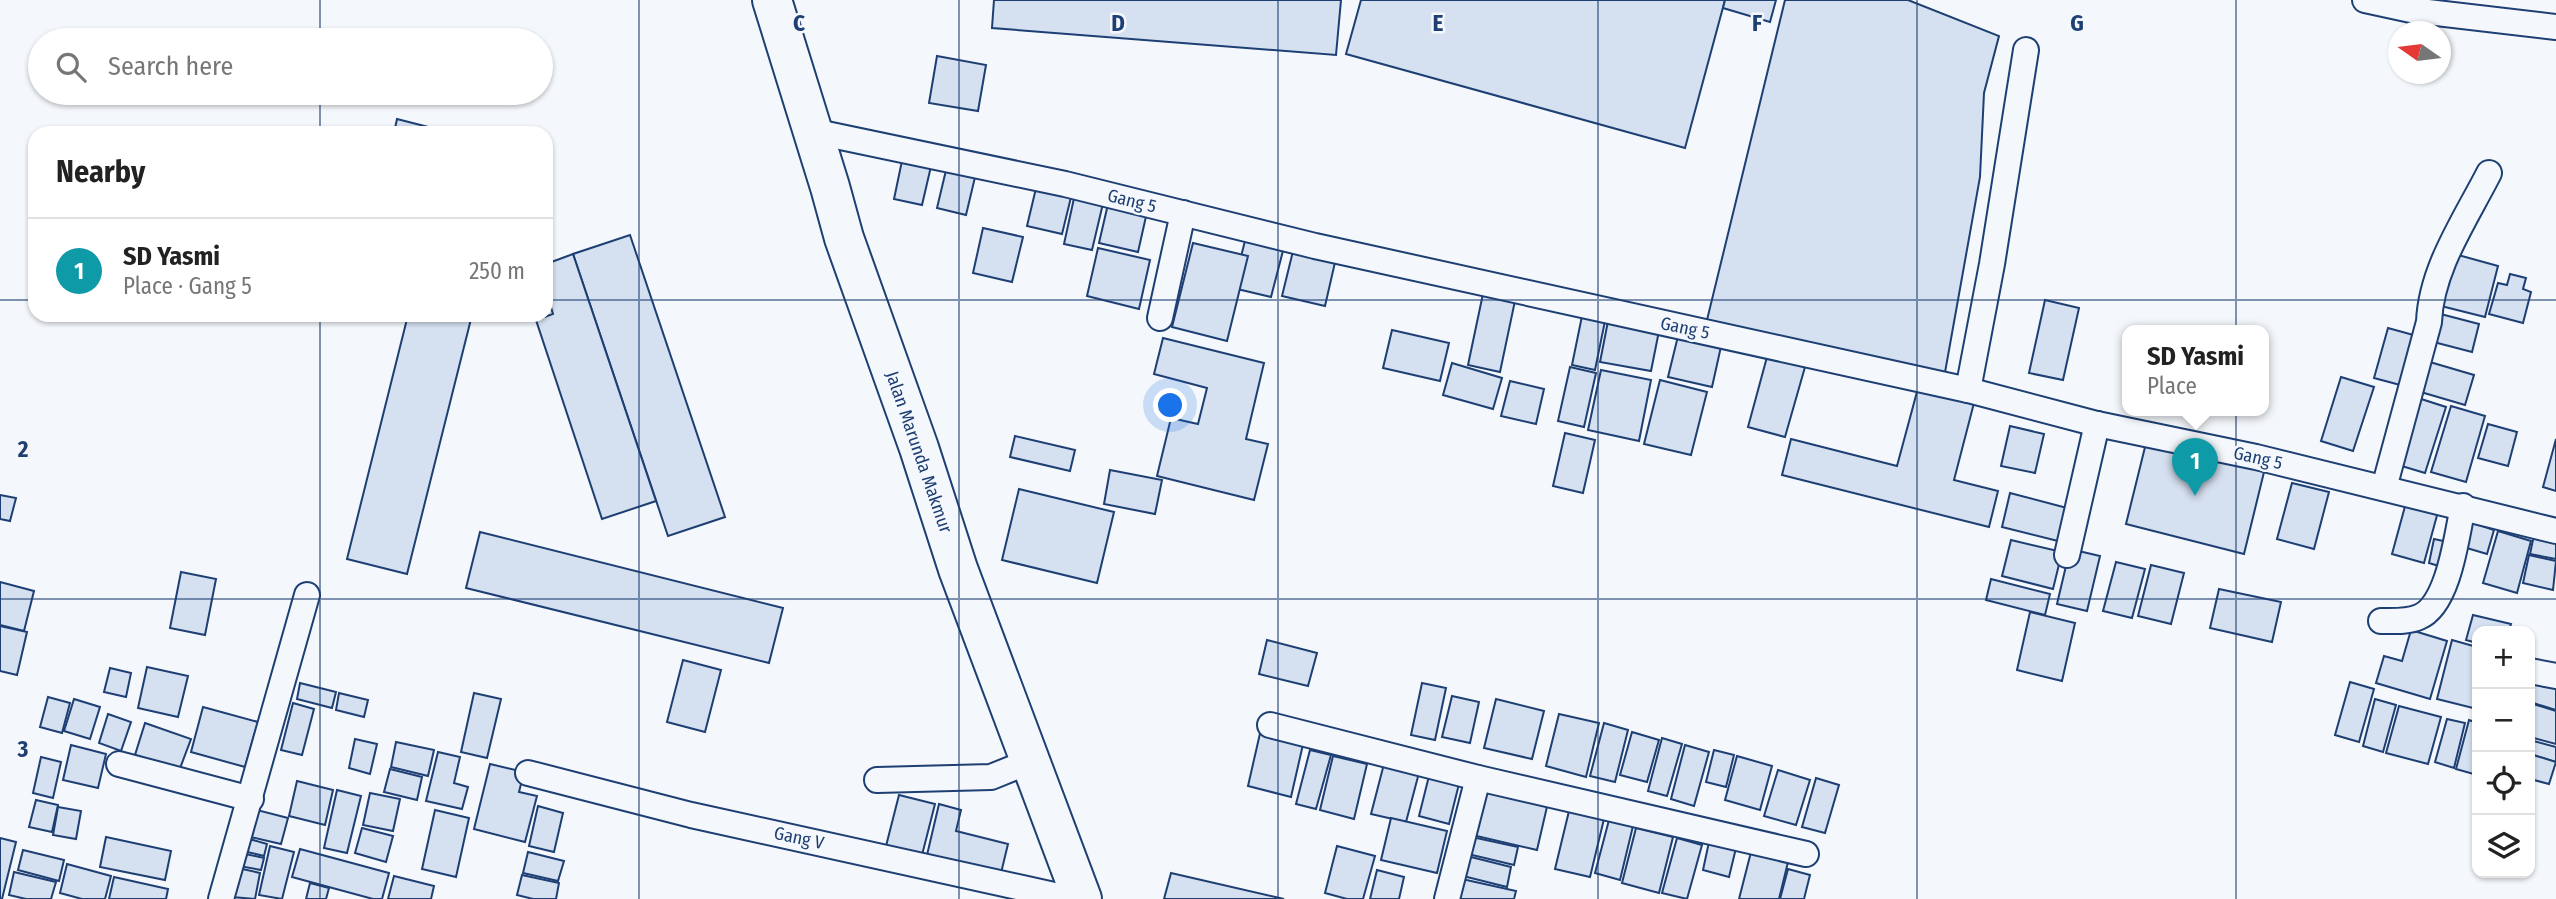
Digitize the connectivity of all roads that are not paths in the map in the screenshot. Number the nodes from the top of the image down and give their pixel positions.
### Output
1 (772, 0) edge
2 (2365, 0) edge
3 (2556, 27) edge
4 (2026, 50) dead end
5 (812, 131) junction
6 (2489, 173) dead end
7 (1183, 213) junction
8 (1160, 318) dead end
9 (1968, 390) junction
10 (2096, 424) junction
11 (2384, 488) junction
12 (2463, 506) junction
13 (2556, 531) edge
14 (2067, 555) dead end
15 (307, 595) dead end
16 (2381, 621) dead end
17 (2535, 672) edge
18 (2556, 676) edge
19 (1270, 725) dead end
20 (1031, 761) junction
21 (119, 764) dead end
22 (528, 772) dead end
23 (1478, 778) junction
24 (877, 780) dead end
25 (251, 799) junction
26 (1806, 854) dead end
27 (221, 899) edge
28 (1072, 899) edge
29 (1082, 899) edge
30 (1447, 899) edge

1 - 5 main road, Jalan Marunda Makmur
2 - 3 street
4 - 9 street
5 - 7 street, Gang 5
5 - 20 main road, Jalan Marunda Makmur
6 - 11 street
7 - 8 street
7 - 9 street, Gang 5
9 - 10 street, Gang 5
10 - 11 street, Gang 5
10 - 14 street
11 - 12 street, Gang 5
12 - 13 street, Gang 5
12 - 16 street
15 - 25 street
17 - 18 street
19 - 23 street
20 - 24 street
20 - 29 main road, Jalan Marunda Makmur
21 - 25 street
22 - 28 street, Gang V
23 - 26 street
23 - 30 street
25 - 27 street

